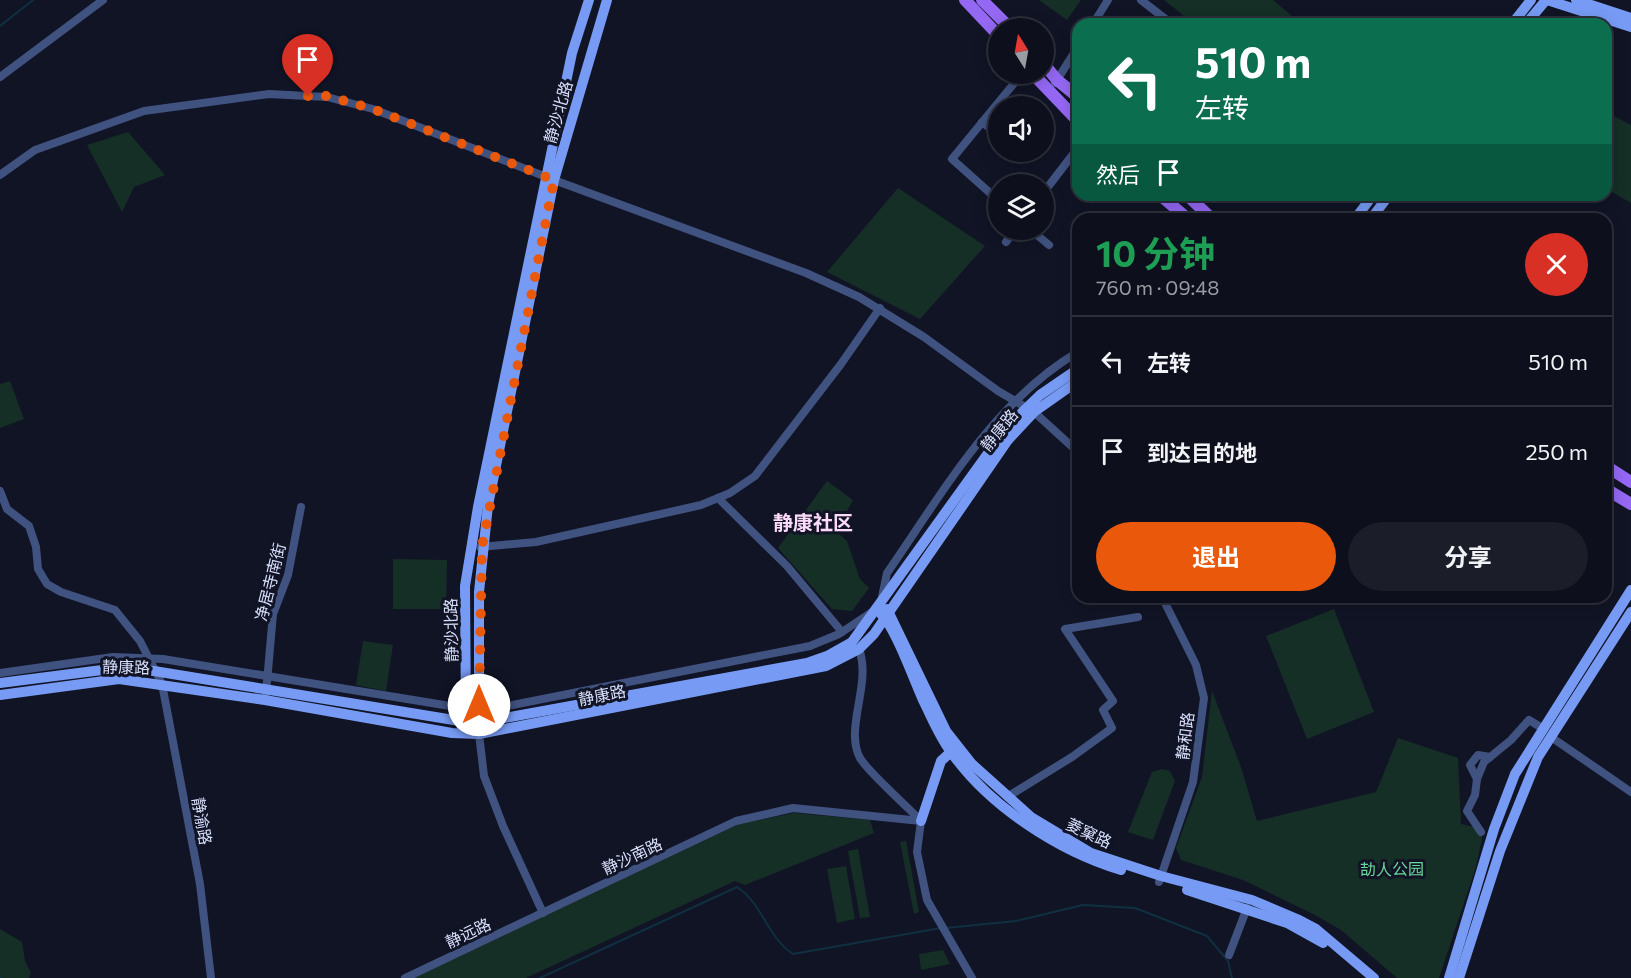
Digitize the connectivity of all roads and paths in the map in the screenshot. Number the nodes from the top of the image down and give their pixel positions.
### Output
1 (103, 0) edge
2 (588, 0) edge
3 (607, 0) edge
4 (965, 0) edge
5 (982, 0) edge
6 (1108, 0) edge
7 (1141, 0) edge
8 (1531, 0) edge
9 (1546, 0) edge
10 (1576, 0) edge
11 (1000, 18) edge
12 (1097, 18) edge
13 (1164, 18) edge
14 (1517, 18) edge
15 (1532, 18) edge
16 (1603, 18) edge
17 (1631, 18) edge
18 (1612, 21) edge
19 (988, 24) edge
20 (1631, 27) edge
21 (1072, 57) edge
22 (1054, 75) edge
23 (0, 78) edge
24 (1058, 80) junction
25 (1014, 84) edge
26 (1042, 84) edge
27 (1048, 91) junction
28 (1072, 92) edge
29 (1072, 114) edge
30 (982, 122) junction
31 (988, 127) edge
32 (1072, 156) edge
33 (0, 175) edge
34 (550, 178) junction
35 (1054, 179) edge
36 (988, 191) edge
37 (1167, 201) edge
38 (1193, 201) edge
39 (1385, 201) edge
40 (1181, 213) edge
41 (1206, 213) edge
42 (1376, 213) edge
43 (1043, 240) edge
44 (1049, 245) dead end
45 (880, 308) junction
46 (1072, 356) edge
47 (1072, 373) edge
48 (1072, 384) edge
49 (1025, 407) junction
50 (1072, 447) edge
51 (1612, 470) edge
52 (1631, 482) edge
53 (0, 491) edge
54 (1612, 493) edge
55 (718, 498) junction
56 (1631, 504) edge
57 (301, 507) dead end
58 (477, 547) junction
59 (1631, 590) edge
60 (1165, 603) edge
61 (883, 609) junction
62 (1631, 612) edge
63 (1137, 617) dead end
64 (842, 632) junction
65 (859, 649) junction
66 (148, 658) junction
67 (154, 671) junction
68 (0, 673) edge
69 (267, 676) junction
70 (0, 683) edge
71 (162, 684) junction
72 (0, 695) edge
73 (266, 695) junction
74 (482, 721) junction
75 (466, 722) junction
76 (1542, 728) junction
77 (479, 734) junction
78 (1551, 737) junction
79 (954, 749) junction
80 (1631, 792) edge
81 (1007, 797) junction
82 (921, 821) junction
83 (1481, 832) dead end
84 (1160, 879) junction
85 (1247, 908) junction
86 (543, 913) junction
87 (1229, 955) dead end
88 (211, 978) edge
89 (405, 978) edge
90 (972, 978) edge
91 (1364, 978) edge
92 (1374, 978) edge
93 (1449, 978) edge
94 (1459, 978) edge

1 - 23 street
2 - 34 street, 静沙北路
3 - 34 street, 静沙北路
4 - 19 main road
5 - 11 main road
6 - 12 street
7 - 13 street
8 - 14 street
9 - 15 street
9 - 16 street
10 - 17 street
18 - 20 street
21 - 24 street
22 - 24 main road
24 - 27 street
24 - 28 main road
25 - 30 street
26 - 27 main road
27 - 29 main road
30 - 31 street
30 - 36 street
32 - 35 street
33 - 34 street
34 - 45 street
34 - 58 street, 静沙北路
37 - 40 main road
38 - 41 main road
39 - 42 street
43 - 44 street
45 - 49 street
45 - 55 street
46 - 49 street
47 - 49 street, 静康路
48 - 49 street, 静康路
49 - 50 street
49 - 61 street, 静康路
49 - 61 street
51 - 52 main road
53 - 66 street, 静渝路
54 - 56 main road
55 - 58 street
55 - 64 street
57 - 69 street, 净居寺南街
58 - 74 street, 静沙北路
58 - 75 street, 静沙北路
59 - 76 street
60 - 84 street, 静和路
61 - 64 street
61 - 65 street, 静康路
61 - 74 street, 静康路
61 - 79 street, 菱窠路
62 - 78 street
63 - 81 street
64 - 74 street
65 - 77 street, 静康路
65 - 82 street
66 - 67 street, 静渝路
66 - 68 street
66 - 69 street
67 - 70 street, 静康路
67 - 71 street, 静渝路
67 - 73 street, 静康路
69 - 73 street, 净居寺南街
69 - 75 street
71 - 72 street, 静康路
71 - 73 street, 静康路
71 - 88 street, 静渝路
73 - 75 street, 静康路
73 - 77 street, 静康路
74 - 75 street, 静康路
74 - 77 street, 静沙北路
75 - 77 street
76 - 83 street
76 - 93 street
77 - 86 street
78 - 80 street
78 - 94 street
79 - 81 street, 菱窠路
79 - 82 street
79 - 84 street, 菱窠路
81 - 84 street, 菱窠路
82 - 86 street, 静沙南路
82 - 90 street
84 - 85 street, 菱窠路
84 - 92 street, 菱窠路
85 - 87 street
85 - 91 street, 菱窠路
86 - 89 street, 静远路

